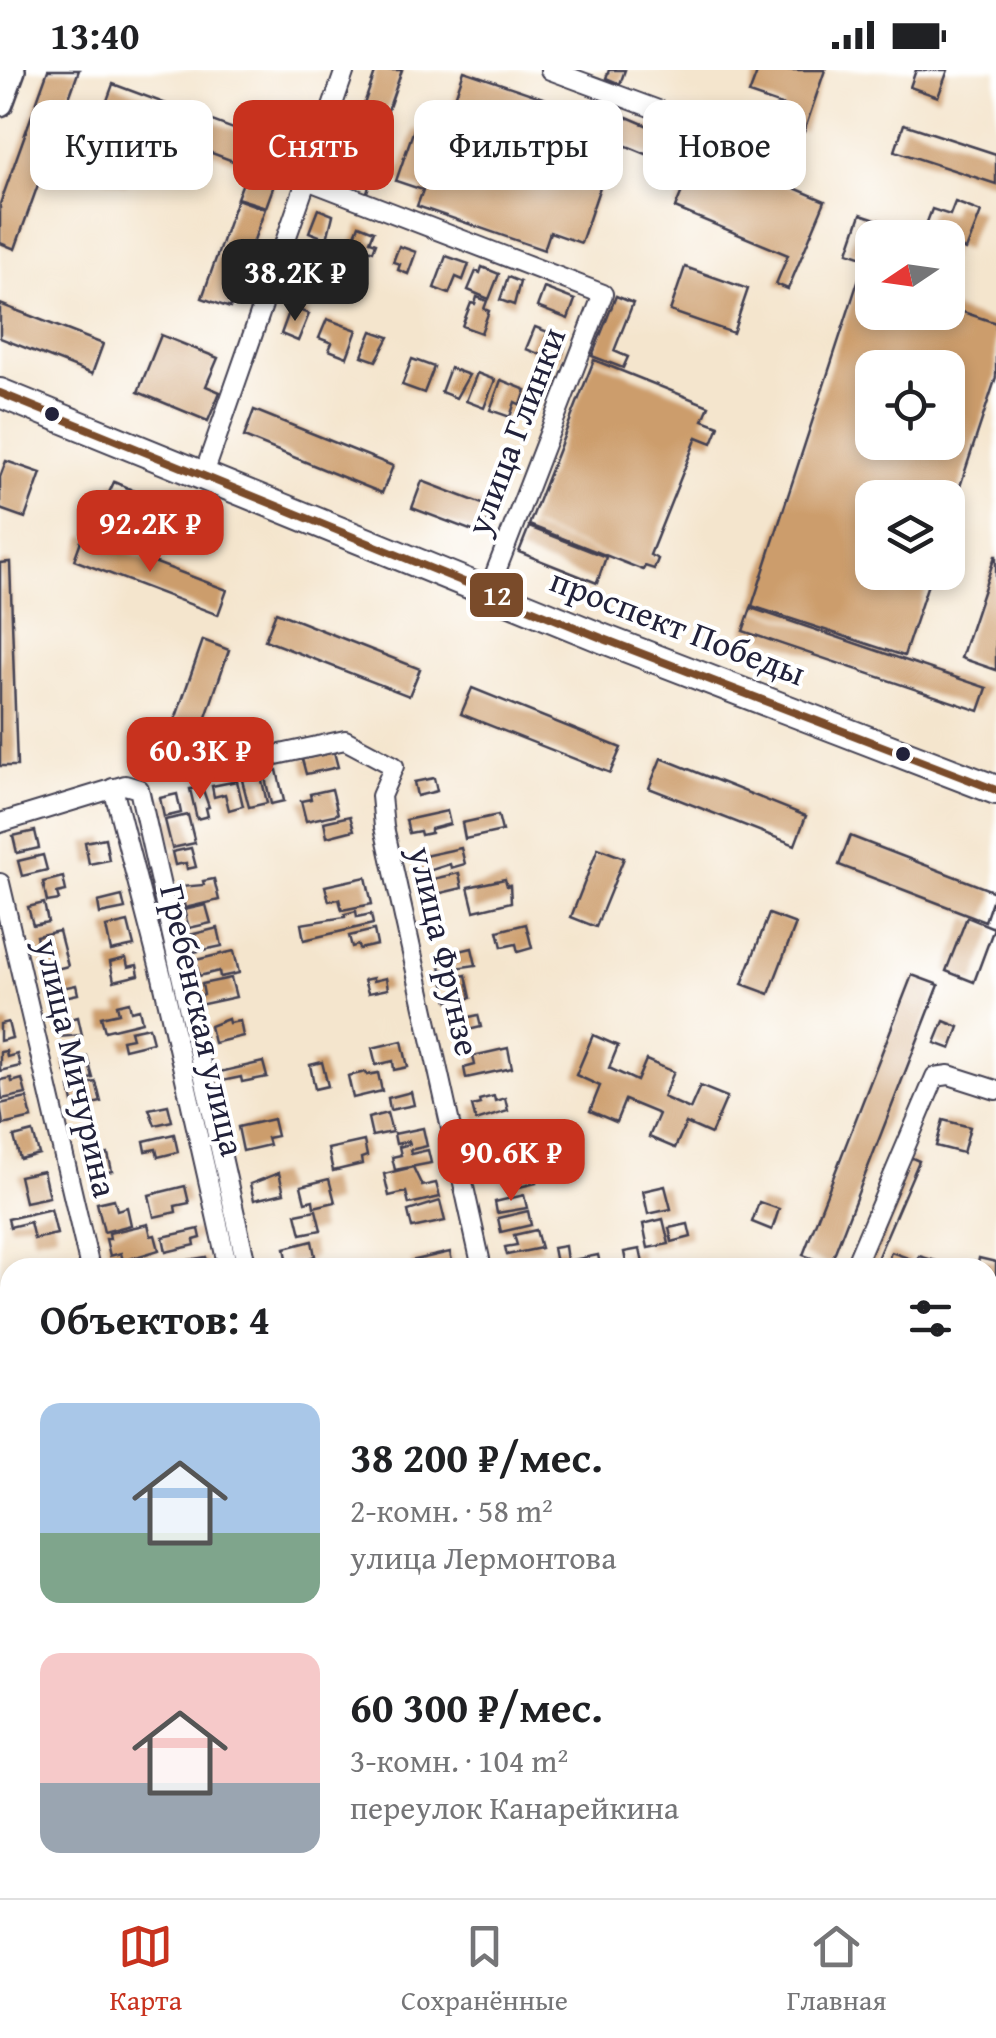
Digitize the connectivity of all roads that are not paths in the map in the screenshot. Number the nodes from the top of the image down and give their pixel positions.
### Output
1 (12, 70) edge
2 (345, 70) edge
3 (550, 70) edge
4 (335, 100) edge
5 (0, 104) edge
6 (643, 104) edge
7 (303, 190) edge
8 (333, 190) edge
9 (0, 393) edge
10 (204, 474) junction
11 (488, 592) junction
12 (216, 768) dead end
13 (113, 788) junction
14 (996, 790) edge
15 (0, 823) edge
16 (0, 883) edge
17 (996, 1090) edge
18 (88, 1258) edge
19 (226, 1258) edge
20 (245, 1258) edge
21 (480, 1258) edge
22 (858, 1258) edge

1 - 5 main road
2 - 4 street
3 - 6 street
7 - 10 street
8 - 11 street, улица Глинки
9 - 10 main road, проспект Победы
10 - 11 main road, проспект Победы
11 - 14 main road, проспект Победы
12 - 21 street, улица Фрунзе
13 - 15 street
13 - 19 street, Гребенская улица
13 - 20 street, Гребенская улица
16 - 18 street, улица Мичурина
17 - 22 street

